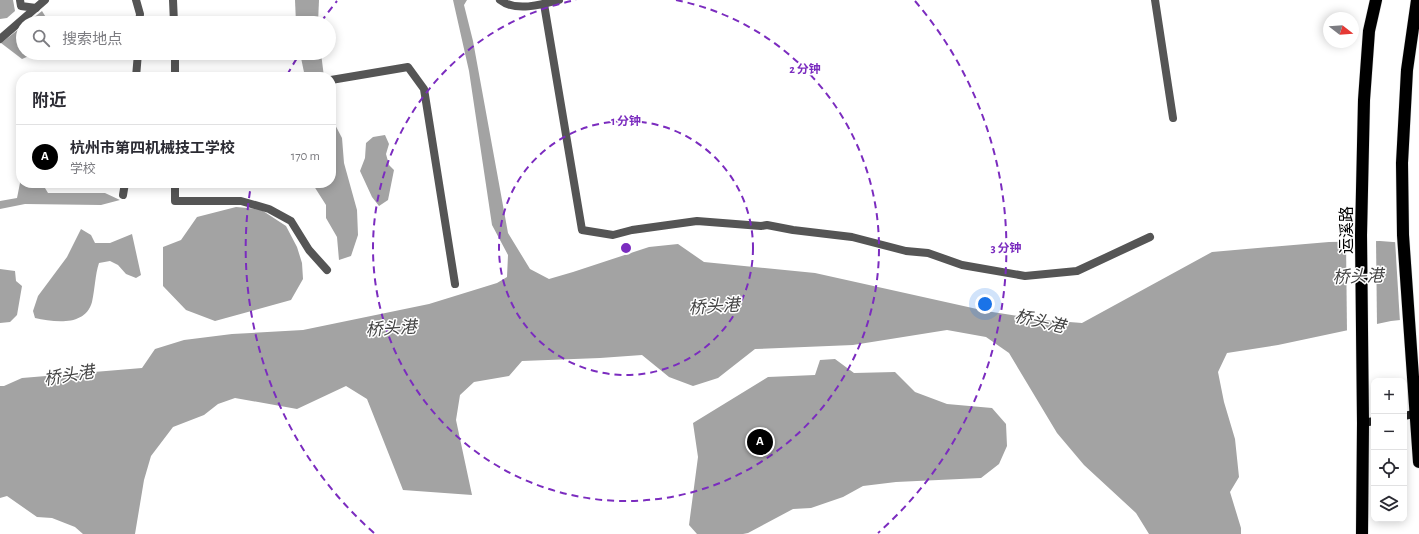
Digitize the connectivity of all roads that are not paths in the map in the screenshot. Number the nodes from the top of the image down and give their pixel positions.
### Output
1 (20, 0) edge
2 (45, 0) edge
3 (136, 0) edge
4 (174, 0) edge
5 (500, 0) edge
6 (559, 0) edge
7 (1155, 0) edge
8 (1376, 0) edge
9 (1417, 0) edge
10 (544, 4) junction
11 (36, 8) junction
12 (27, 16) edge
13 (140, 16) edge
14 (174, 16) edge
15 (16, 25) edge
16 (0, 39) edge
17 (137, 60) edge
18 (175, 60) edge
19 (136, 72) edge
20 (175, 72) edge
21 (336, 79) edge
22 (1173, 118) dead end
23 (124, 188) edge
24 (175, 188) edge
25 (123, 195) dead end
26 (1150, 237) dead end
27 (327, 270) dead end
28 (455, 284) dead end
29 (1413, 414) edge
30 (1368, 422) edge
31 (1419, 462) edge
32 (1362, 534) edge

1 - 11 street
2 - 11 street
3 - 13 street
4 - 14 street
5 - 10 street
6 - 10 street
7 - 22 street
8 - 30 highway, 运溪路
9 - 29 highway
10 - 26 street
11 - 12 street
15 - 16 street
17 - 19 street
18 - 20 street
21 - 28 street
23 - 25 street
24 - 27 street
29 - 31 highway
30 - 32 highway, 运溪路

